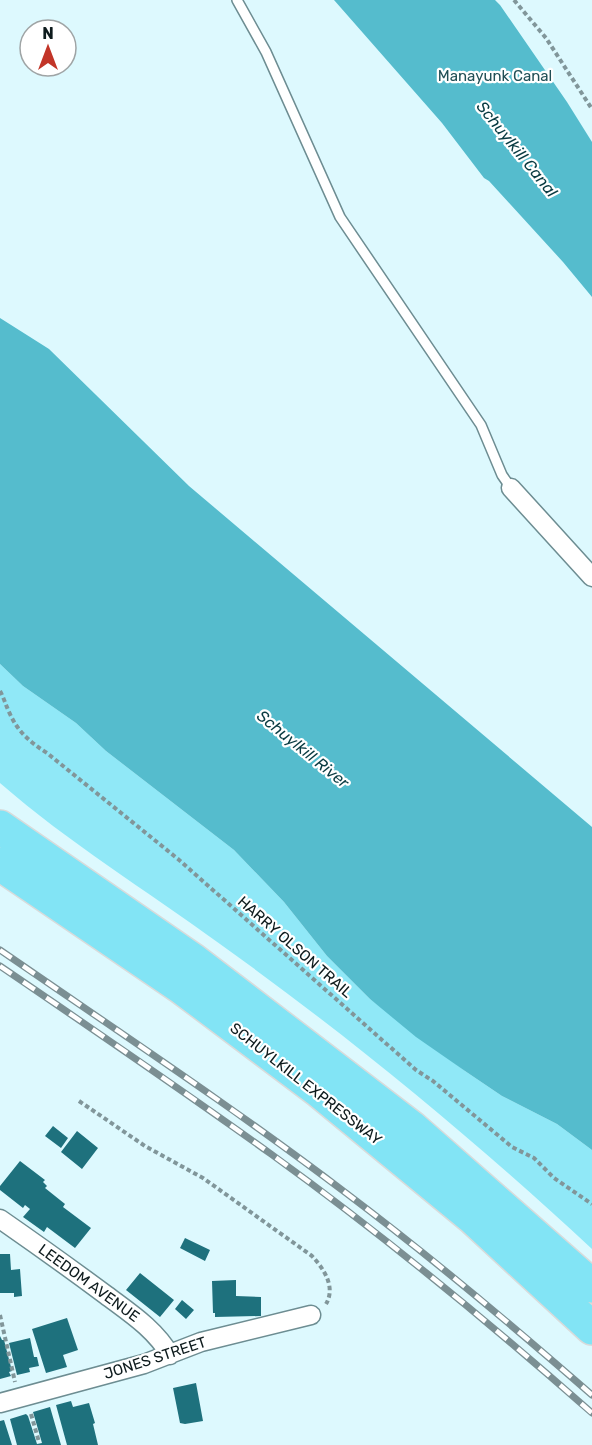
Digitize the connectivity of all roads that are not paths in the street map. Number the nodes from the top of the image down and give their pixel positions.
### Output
1 (237, 0) edge
2 (511, 488) joint
3 (592, 577) edge
4 (0, 827) edge
5 (0, 864) edge
6 (0, 1219) edge
7 (592, 1286) edge
8 (311, 1316) road end
9 (592, 1328) edge
10 (171, 1355) junction
11 (0, 1403) edge

1 - 2 lane
2 - 3 street
4 - 7 highway, SCHUYLKILL EXPRESSWAY
5 - 9 highway, SCHUYLKILL EXPRESSWAY
6 - 10 street, LEEDOM AVENUE
8 - 10 street, JONES STREET
10 - 11 street, JONES STREET

